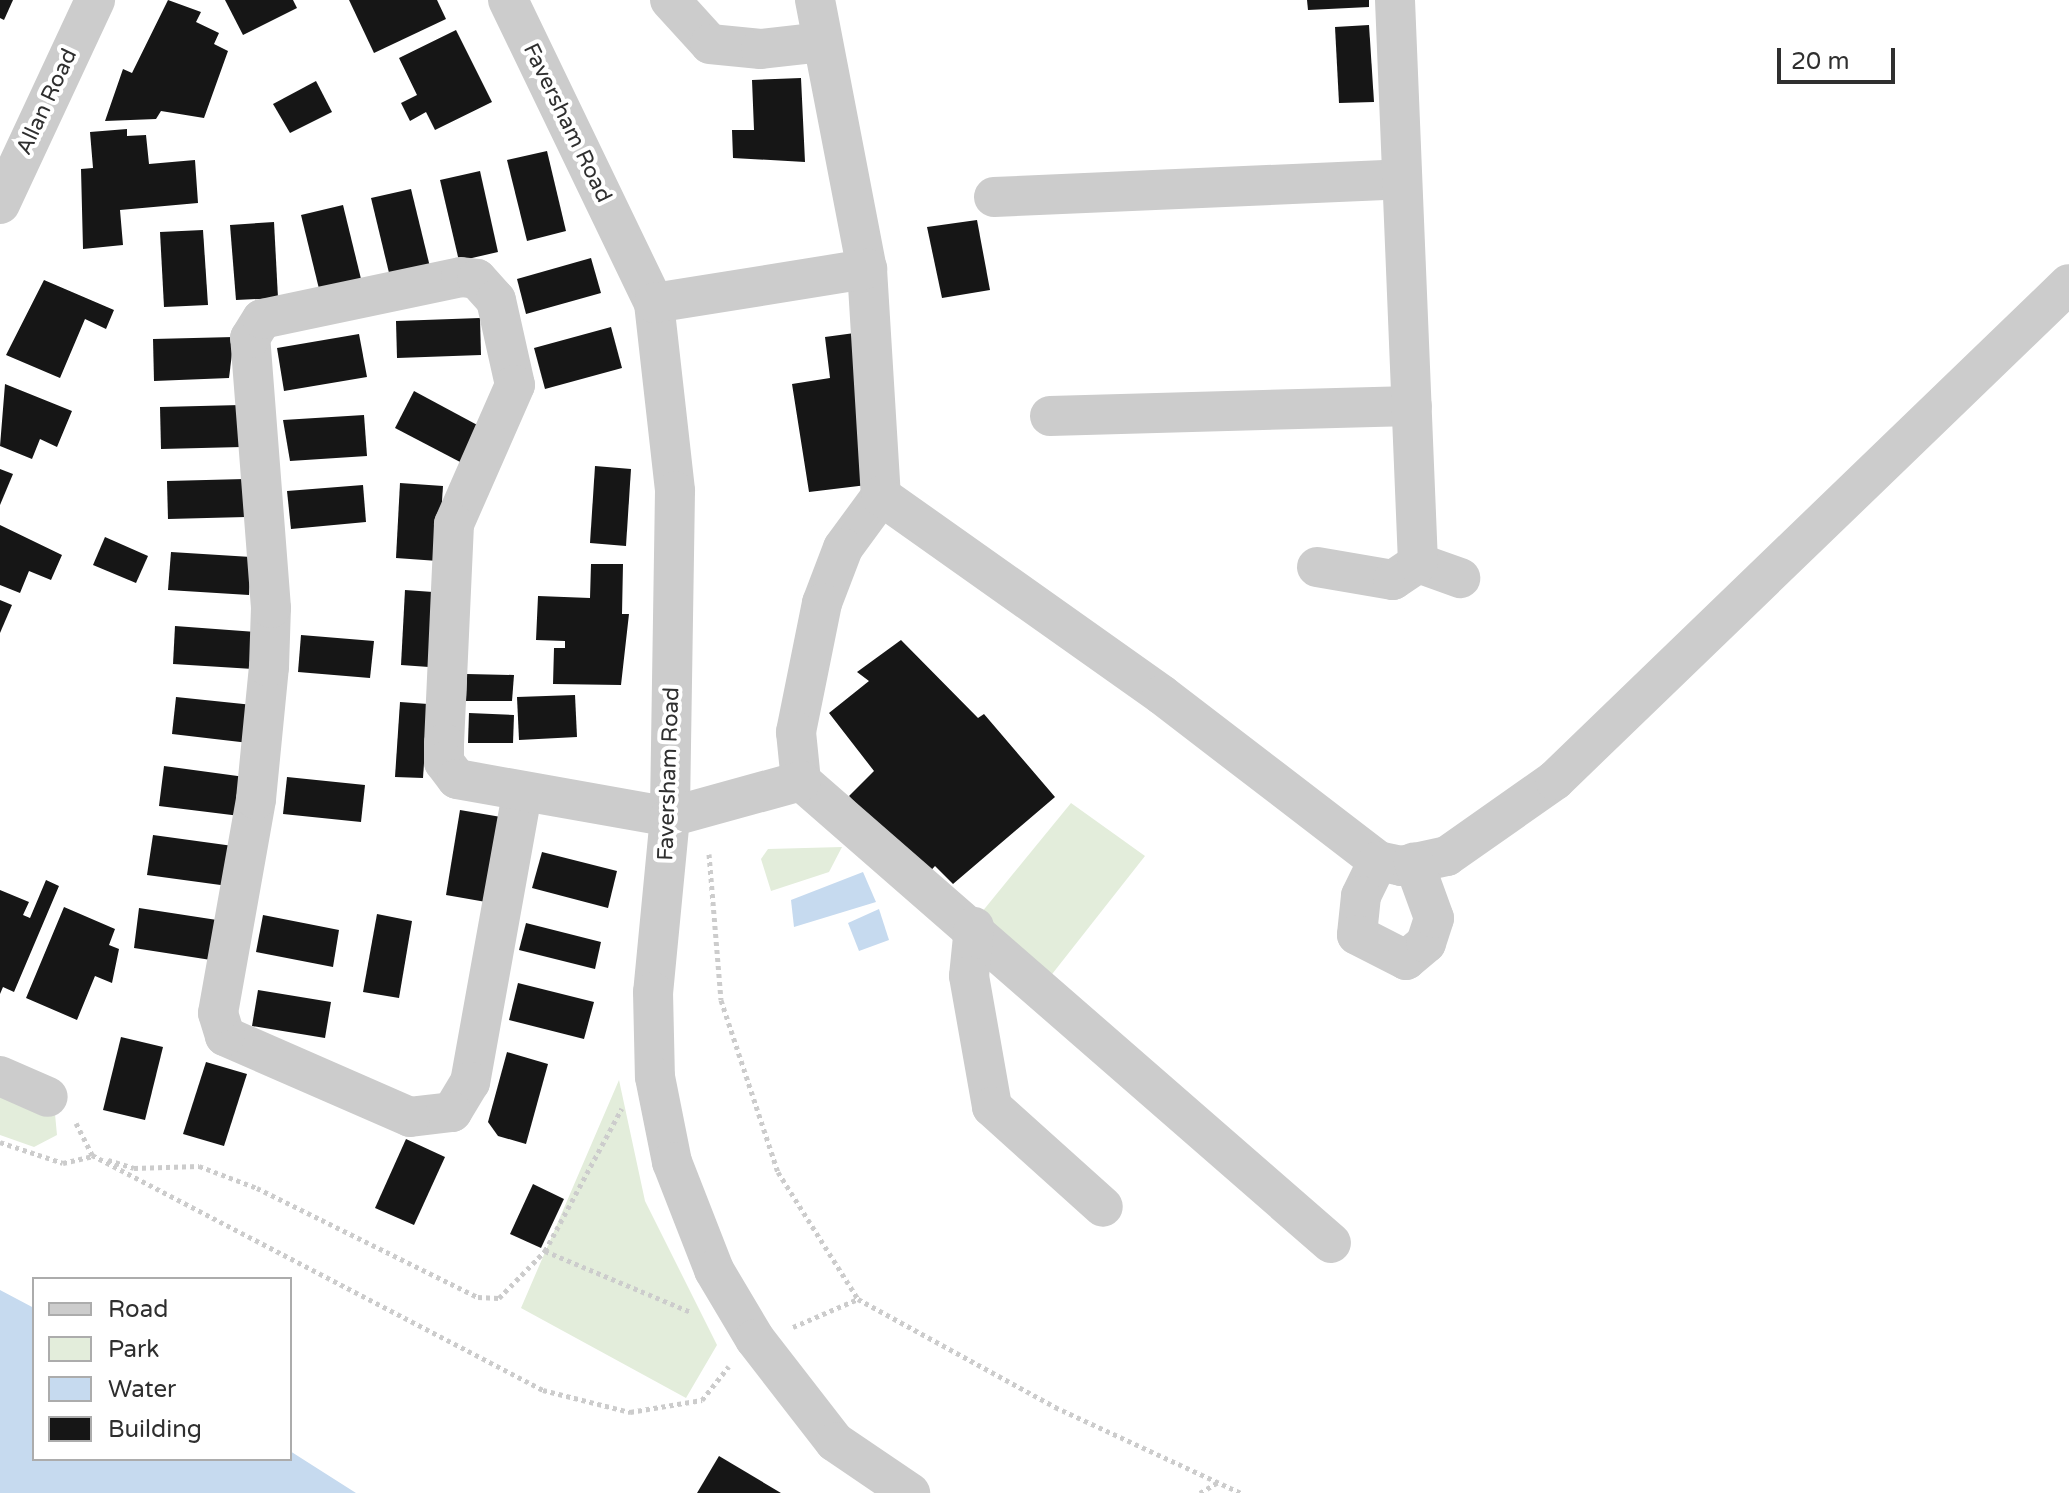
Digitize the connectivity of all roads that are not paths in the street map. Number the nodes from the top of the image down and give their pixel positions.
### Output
1 (95, 0) edge
2 (508, 0) edge
3 (670, 0) edge
4 (815, 0) edge
5 (1395, 0) edge
6 (822, 42) junction
7 (1402, 179) junction
8 (994, 197) dead end
9 (0, 204) edge
10 (867, 269) junction
11 (2069, 284) edge
12 (654, 303) junction
13 (1412, 406) junction
14 (1050, 416) dead end
15 (881, 496) junction
16 (1418, 563) junction
17 (1317, 567) dead end
18 (1460, 578) dead end
19 (801, 781) junction
20 (522, 794) junction
21 (688, 815) junction
22 (974, 927) junction
23 (0, 1076) edge
24 (48, 1097) dead end
25 (1103, 1207) dead end
26 (1331, 1243) dead end
27 (910, 1493) edge

1 - 9 street, Allan Road
2 - 12 street, Faversham Road
3 - 6 street
4 - 6 street
5 - 7 street
6 - 10 street
7 - 8 street
7 - 13 street
10 - 12 street
10 - 15 street
11 - 15 street
12 - 21 street, Faversham Road
13 - 14 street
13 - 16 street
15 - 19 street
16 - 17 street
16 - 18 street
19 - 21 street
19 - 22 street
20 - 20 street
20 - 21 street
21 - 27 street, Faversham Road
22 - 25 street
22 - 26 street
23 - 24 street

